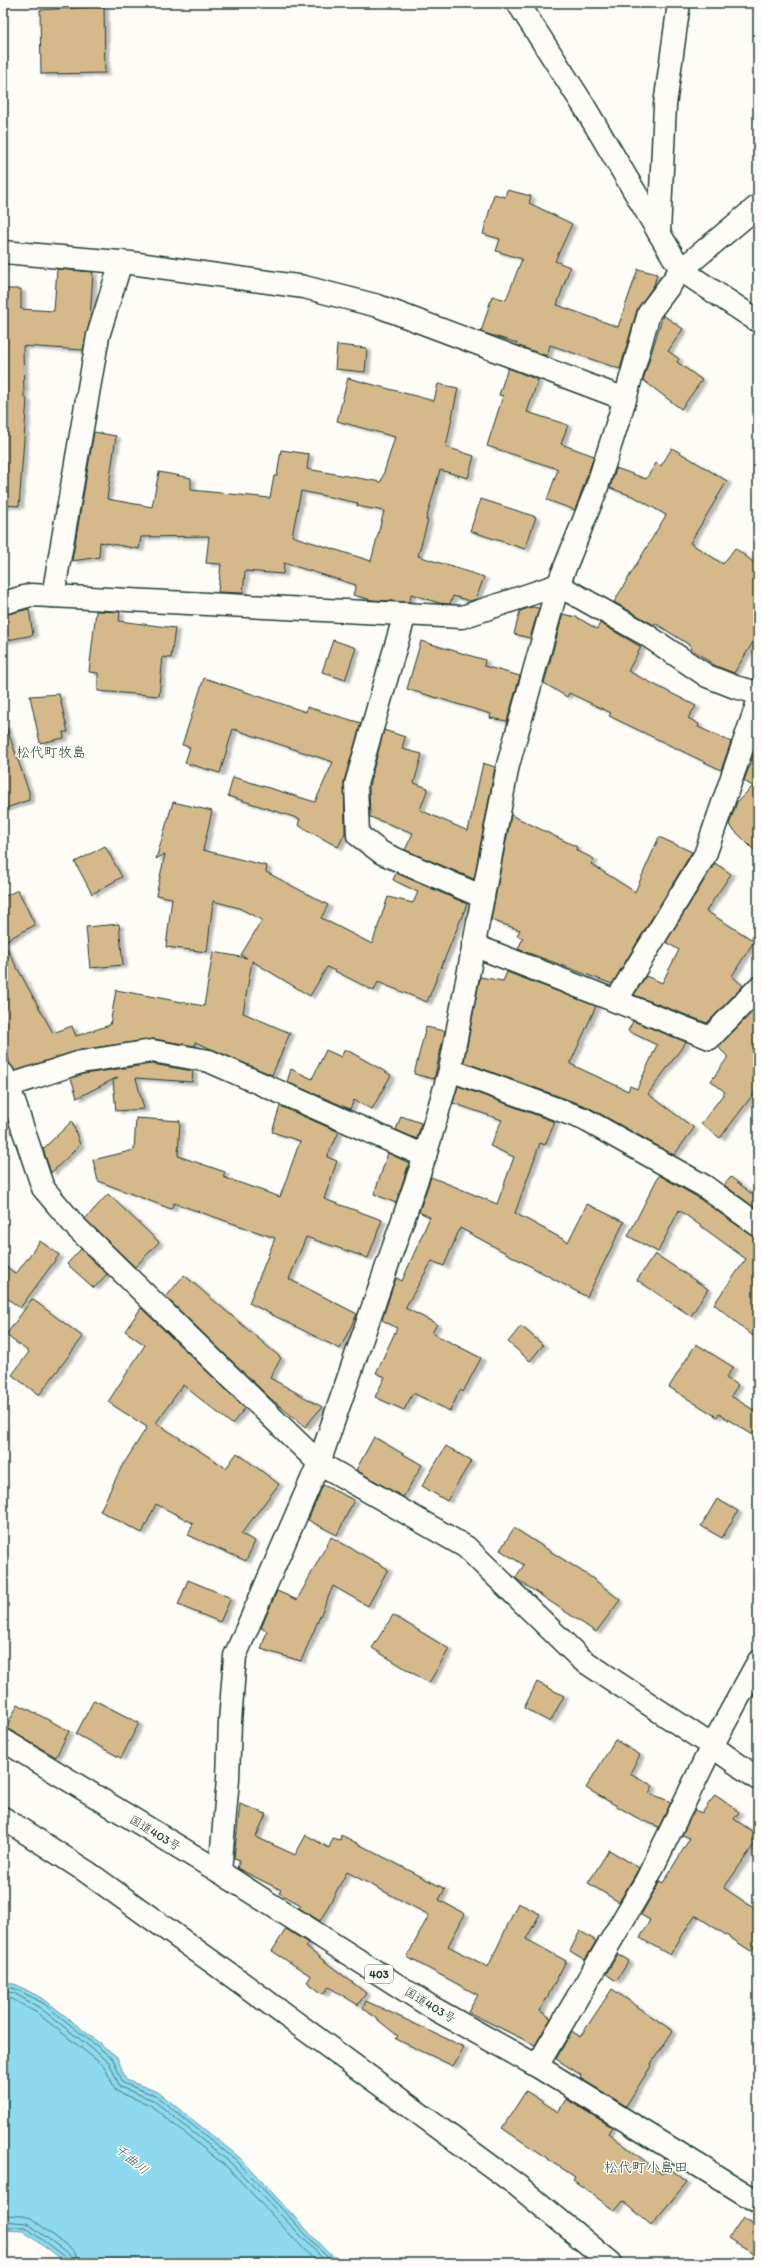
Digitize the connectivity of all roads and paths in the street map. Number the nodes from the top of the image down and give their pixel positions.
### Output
1 (518, 3) edge
2 (679, 3) edge
3 (758, 206) edge
4 (659, 233) junction
5 (3, 252) edge
6 (121, 262) junction
7 (682, 270) junction
8 (758, 321) edge
9 (625, 399) junction
10 (558, 585) junction
11 (53, 596) junction
12 (3, 603) edge
13 (405, 614) junction
14 (758, 693) edge
15 (758, 702) edge
16 (482, 898) junction
17 (474, 945) junction
18 (758, 988) edge
19 (616, 1001) junction
20 (450, 1070) junction
21 (7, 1091) edge
22 (425, 1156) junction
23 (758, 1225) edge
24 (319, 1463) junction
25 (758, 1662) edge
26 (3, 1740) edge
27 (712, 1746) junction
28 (758, 1779) edge
29 (3, 1818) edge
30 (220, 1872) junction
31 (537, 2066) junction
32 (758, 2202) edge
33 (611, 2263) edge

1 - 4 main road
2 - 4 main road
3 - 7 main road
4 - 7 main road
5 - 6 main road
6 - 9 main road
6 - 11 main road
7 - 8 main road
7 - 9 main road
9 - 10 main road
10 - 13 main road
10 - 14 main road
10 - 16 main road
11 - 12 main road
11 - 13 main road
13 - 16 main road
15 - 19 main road
16 - 17 main road
17 - 19 main road
17 - 20 main road
18 - 19 main road
20 - 22 main road
20 - 23 main road
21 - 22 main road
21 - 24 main road
22 - 24 main road
24 - 27 main road
24 - 30 main road
25 - 27 main road
26 - 30 main road, 国道403号 / 403
27 - 28 main road
27 - 31 main road
29 - 33 main road
30 - 31 main road, 国道403号 / 403
31 - 32 main road, 国道403号 / 403

